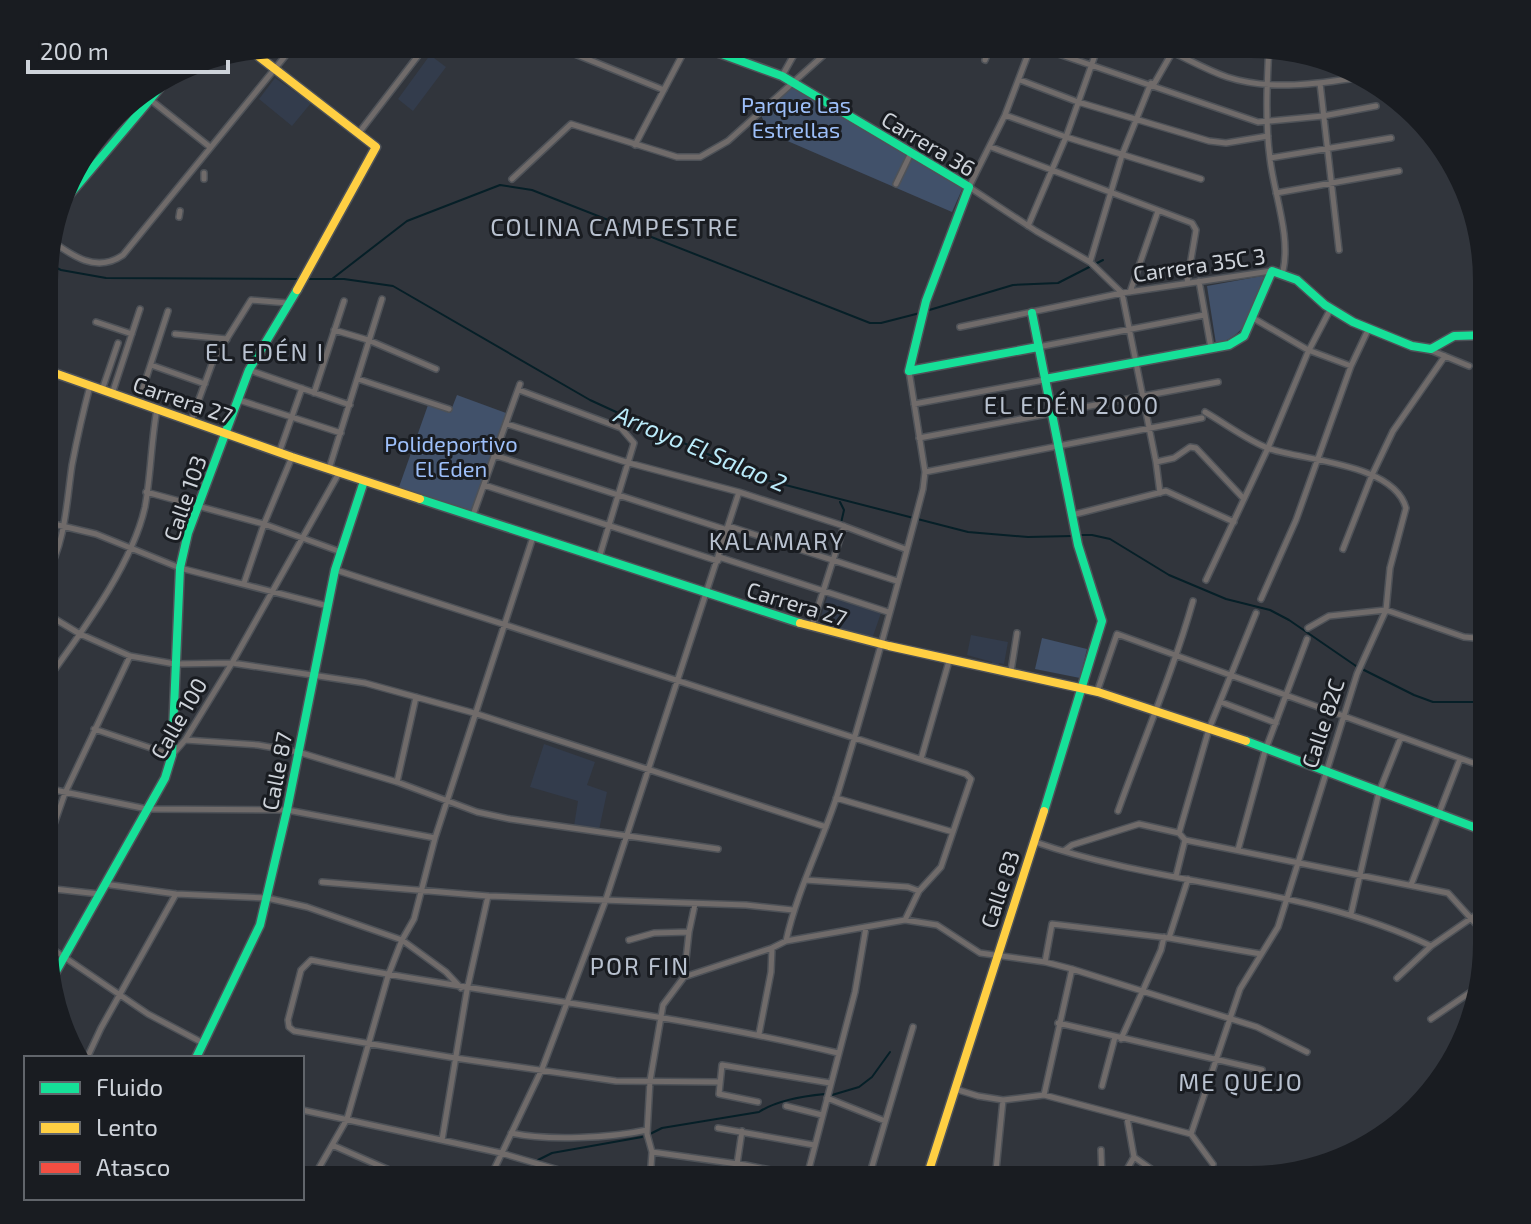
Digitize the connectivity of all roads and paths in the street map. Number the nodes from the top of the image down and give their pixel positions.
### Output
1 (284, 58) edge
2 (416, 58) edge
3 (585, 58) edge
4 (681, 58) edge
5 (733, 58) edge
6 (792, 58) edge
7 (820, 58) edge
8 (1027, 58) edge
9 (1073, 58) edge
10 (1093, 58) edge
11 (1171, 58) edge
12 (1187, 58) edge
13 (1268, 58) edge
14 (262, 59) edge
15 (1091, 64) junction
16 (275, 70) junction
17 (782, 76) junction
18 (1345, 79) edge
19 (1020, 80) junction
20 (793, 82) junction
21 (1320, 83) junction
22 (1153, 84) junction
23 (1267, 85) junction
24 (664, 90) junction
25 (150, 100) joint
26 (1078, 102) junction
27 (1376, 106) dead end
28 (1005, 115) junction
29 (1323, 116) junction
30 (1135, 119) junction
31 (1267, 122) junction
32 (358, 134) junction
33 (1268, 136) junction
34 (1066, 137) junction
35 (1391, 138) dead end
36 (635, 145) junction
37 (210, 147) junction
38 (991, 147) junction
39 (1325, 149) junction
40 (912, 153) junction
41 (1122, 155) junction
42 (1270, 158) junction
43 (1399, 171) dead end
44 (1051, 172) junction
45 (83, 179) edge
46 (512, 179) dead end
47 (1201, 179) dead end
48 (1331, 183) junction
49 (896, 184) dead end
50 (969, 187) junction
51 (1110, 193) junction
52 (1276, 193) junction
53 (1158, 211) junction
54 (1028, 226) junction
55 (61, 247) edge
56 (1339, 250) dead end
57 (1092, 264) junction
58 (1272, 271) junction
59 (1283, 271) junction
60 (1199, 281) junction
61 (1187, 283) junction
62 (1130, 292) junction
63 (1122, 293) junction
64 (382, 299) dead end
65 (344, 301) dead end
66 (289, 303) junction
67 (140, 309) dead end
68 (1330, 309) junction
69 (168, 311) dead end
70 (1032, 313) junction
71 (1204, 315) junction
72 (1253, 318) junction
73 (96, 322) dead end
74 (960, 327) dead end
75 (1368, 329) junction
76 (334, 330) junction
77 (1129, 330) junction
78 (132, 334) junction
79 (175, 334) dead end
80 (1473, 335) edge
81 (227, 339) junction
82 (368, 340) junction
83 (118, 343) dead end
84 (1038, 347) junction
85 (1211, 348) junction
86 (1308, 350) junction
87 (1430, 350) junction
88 (1445, 356) junction
89 (1136, 363) junction
90 (151, 365) junction
91 (1351, 366) junction
92 (1469, 366) dead end
93 (436, 369) dead end
94 (249, 370) junction
95 (909, 371) junction
96 (58, 374) edge
97 (358, 379) junction
98 (1045, 379) junction
99 (1218, 382) dead end
100 (205, 384) junction
101 (90, 386) junction
102 (302, 388) junction
103 (102, 390) junction
104 (142, 391) dead end
105 (314, 393) junction
106 (112, 394) junction
107 (1143, 396) junction
108 (239, 400) junction
109 (914, 404) junction
110 (350, 405) junction
111 (157, 409) junction
112 (449, 409) dead end
113 (1052, 414) junction
114 (292, 418) junction
115 (191, 421) junction
116 (507, 424) junction
117 (1149, 429) junction
118 (226, 433) junction
119 (341, 433) junction
120 (919, 438) junction
121 (1058, 446) junction
122 (1268, 448) junction
123 (279, 453) junction
124 (494, 455) junction
125 (292, 457) junction
126 (1316, 459) junction
127 (1156, 462) junction
128 (629, 463) junction
129 (329, 469) junction
130 (925, 472) junction
131 (339, 473) junction
132 (1372, 475) junction
133 (364, 481) junction
134 (484, 485) junction
135 (146, 492) junction
136 (739, 492) junction
137 (1160, 493) junction
138 (619, 494) junction
139 (1244, 499) junction
140 (197, 505) junction
141 (1071, 515) junction
142 (473, 516) junction
143 (1234, 522) junction
144 (58, 524) edge
145 (264, 524) junction
146 (66, 526) junction
147 (608, 526) junction
148 (844, 526) junction
149 (728, 528) junction
150 (533, 537) junction
151 (302, 538) junction
152 (129, 548) junction
153 (905, 549) junction
154 (1343, 549) dead end
155 (58, 552) edge
156 (341, 552) junction
157 (599, 558) junction
158 (718, 559) junction
159 (834, 560) junction
160 (180, 568) junction
161 (335, 570) junction
162 (1206, 580) dead end
163 (897, 581) junction
164 (244, 583) junction
165 (823, 591) junction
166 (272, 592) junction
167 (707, 594) junction
168 (1261, 599) dead end
169 (1193, 601) dead end
170 (328, 606) junction
171 (1386, 610) junction
172 (888, 612) junction
173 (1256, 613) dead end
174 (58, 621) edge
175 (503, 624) junction
176 (811, 626) junction
177 (1308, 628) dead end
178 (1017, 633) dead end
179 (80, 634) junction
180 (1473, 638) edge
181 (1307, 639) dead end
182 (881, 646) junction
183 (130, 656) junction
184 (1177, 656) junction
185 (949, 661) junction
186 (232, 663) junction
187 (175, 664) junction
188 (58, 665) edge
189 (1011, 673) junction
190 (312, 675) junction
191 (1233, 675) junction
192 (676, 681) junction
193 (1082, 689) junction
194 (1097, 692) junction
195 (1286, 694) junction
196 (416, 697) junction
197 (1221, 702) junction
198 (1154, 709) junction
199 (474, 713) junction
200 (1344, 716) junction
201 (1276, 723) junction
202 (94, 729) junction
203 (1209, 729) junction
204 (1401, 737) junction
205 (855, 739) junction
206 (185, 740) junction
207 (1265, 751) junction
208 (298, 752) junction
209 (172, 755) junction
210 (921, 759) junction
211 (1460, 759) junction
212 (1473, 763) edge
213 (647, 770) junction
214 (1325, 772) junction
215 (397, 782) junction
216 (58, 791) edge
217 (1379, 792) junction
218 (65, 793) junction
219 (836, 798) junction
220 (447, 801) junction
221 (147, 809) junction
222 (287, 810) junction
223 (1118, 811) dead end
224 (58, 813) edge
225 (1438, 814) junction
226 (826, 827) junction
227 (1473, 827) edge
228 (953, 832) junction
229 (1179, 833) junction
230 (625, 835) junction
231 (435, 838) junction
232 (1185, 840) junction
233 (1033, 841) junction
234 (718, 849) dead end
235 (1238, 850) junction
236 (1063, 852) junction
237 (1298, 864) junction
238 (1358, 875) junction
239 (1176, 876) junction
240 (1188, 879) junction
241 (805, 880) junction
242 (322, 882) dead end
243 (104, 884) junction
244 (1411, 885) junction
245 (58, 889) edge
246 (919, 891) junction
247 (421, 892) junction
248 (99, 894) junction
249 (176, 894) junction
250 (488, 896) junction
251 (267, 898) junction
252 (1286, 900) junction
253 (605, 902) junction
254 (695, 904) junction
255 (793, 910) junction
256 (1351, 914) junction
257 (1472, 919) joint
258 (905, 920) junction
259 (866, 927) junction
260 (689, 932) junction
261 (1166, 938) junction
262 (402, 940) junction
263 (629, 940) dead end
264 (786, 941) junction
265 (1431, 946) junction
266 (772, 948) junction
267 (58, 953) edge
268 (1261, 954) junction
269 (997, 955) junction
270 (65, 958) junction
271 (1045, 962) junction
272 (59, 967) edge
273 (1072, 969) junction
274 (388, 976) junction
275 (684, 977) junction
276 (1397, 978) dead end
277 (465, 989) junction
278 (1141, 991) junction
279 (121, 995) junction
280 (1466, 995) edge
281 (566, 1003) junction
282 (661, 1017) junction
283 (1229, 1018) junction
284 (1431, 1019) dead end
285 (1058, 1023) junction
286 (913, 1027) dead end
287 (759, 1034) junction
288 (1118, 1038) junction
289 (203, 1043) junction
290 (369, 1043) junction
291 (1307, 1052) dead end
292 (838, 1053) junction
293 (88, 1056) edge
294 (197, 1056) edge
295 (455, 1058) junction
296 (1214, 1061) junction
297 (542, 1069) junction
298 (1262, 1070) dead end
299 (650, 1081) junction
300 (719, 1082) junction
301 (830, 1083) junction
302 (1102, 1086) dead end
303 (954, 1089) junction
304 (827, 1095) junction
305 (1044, 1095) junction
306 (1003, 1100) junction
307 (758, 1102) dead end
308 (786, 1106) dead end
309 (304, 1110) edge
310 (822, 1115) junction
311 (1127, 1118) junction
312 (347, 1119) junction
313 (885, 1121) junction
314 (718, 1128) dead end
315 (742, 1131) junction
316 (511, 1133) junction
317 (647, 1134) junction
318 (1191, 1134) junction
319 (442, 1140) junction
320 (332, 1145) junction
321 (814, 1145) junction
322 (1101, 1150) dead end
323 (652, 1152) junction
324 (501, 1153) junction
325 (1134, 1157) junction
326 (737, 1164) junction
327 (1213, 1164) dead end
328 (745, 1165) joint
329 (320, 1166) edge
330 (380, 1166) edge
331 (495, 1166) edge
332 (545, 1166) edge
333 (651, 1166) edge
334 (750, 1166) edge
335 (809, 1166) edge
336 (872, 1166) edge
337 (930, 1166) edge
338 (996, 1166) edge
339 (1102, 1166) edge
340 (1129, 1166) edge
341 (1147, 1166) edge

1 - 16 street
2 - 32 street
3 - 24 street
4 - 24 street
5 - 17 main road, Carrera 36
6 - 17 street
7 - 20 street
8 - 19 street
9 - 15 street
10 - 15 street
11 - 22 street
12 - 23 street
13 - 23 street
14 - 16 main road
15 - 22 street
15 - 26 street
16 - 32 main road
16 - 37 street
17 - 20 main road, Carrera 36
18 - 21 street
19 - 26 street
19 - 28 street
20 - 36 street
20 - 40 main road, Carrera 36
21 - 23 street
21 - 29 street
22 - 30 street
22 - 31 street
23 - 31 street
24 - 36 street
25 - 37 street
25 - 45 main road
26 - 30 street
26 - 34 street
27 - 29 street
28 - 34 street
28 - 38 street
29 - 31 street
29 - 39 street
30 - 33 street
30 - 41 street
31 - 33 street
32 - 66 main road, Calle 103
33 - 42 street
34 - 41 street
34 - 44 street
35 - 39 street
36 - 46 street
37 - 55 street
38 - 44 street
38 - 50 street
39 - 42 street
39 - 48 street
40 - 49 street
40 - 50 main road, Carrera 36
41 - 47 street
41 - 51 street
42 - 52 street
43 - 48 street
44 - 51 street
44 - 54 street
48 - 52 street
48 - 56 street
50 - 54 street, Carrera 36
50 - 95 main road
51 - 53 street
51 - 57 street
52 - 59 street
53 - 61 street
53 - 62 street
54 - 57 street, Carrera 36
57 - 63 street, Carrera 36
58 - 59 main road, Carrera 35C 3
58 - 60 street, Carrera 35C 3
58 - 72 main road
59 - 68 main road, Carrera 35C 3
60 - 61 street, Carrera 35C 3
60 - 71 street
61 - 62 street, Carrera 35C 3
62 - 63 street, Carrera 35C 3
63 - 70 street, Carrera 35C 3
63 - 77 street
64 - 82 street
65 - 76 street
66 - 81 street
66 - 94 main road, Calle 103
67 - 78 street
68 - 75 main road, Carrera 35C 3
68 - 86 street
69 - 90 street
70 - 74 street, Carrera 35C 3
70 - 84 main road
71 - 77 street
71 - 85 street
72 - 85 main road
72 - 86 street
73 - 78 street
75 - 87 main road, Carrera 35C 3
75 - 91 street
76 - 82 street
76 - 105 street
77 - 84 street
77 - 89 street
78 - 106 street
79 - 81 street
80 - 87 main road
81 - 100 street
82 - 93 street
82 - 97 street
83 - 103 street, Carrera 27
84 - 95 main road
84 - 98 main road
85 - 89 main road
86 - 91 street
86 - 122 street
87 - 88 street, Carrera 35C 3
88 - 92 street, Carrera 35C 3
88 - 132 street
89 - 98 main road
89 - 107 street
90 - 100 street
90 - 104 street
91 - 126 street
94 - 102 street
94 - 108 main road, Calle 103
95 - 109 street
96 - 101 main road, Carrera 27
97 - 110 street
97 - 112 street
98 - 109 street
98 - 113 main road
99 - 107 street
100 - 115 street
101 - 103 main road, Carrera 27
101 - 146 street
102 - 105 street
102 - 114 street
103 - 106 main road, Carrera 27
105 - 110 street
106 - 111 main road, Carrera 27
107 - 113 street
107 - 117 street
108 - 114 street
108 - 118 main road, Calle 103
109 - 120 street
110 - 119 street
111 - 115 main road, Carrera 27
111 - 135 street
113 - 120 street
113 - 121 main road
114 - 119 street
114 - 123 street
115 - 118 main road, Carrera 27
116 - 124 street
116 - 128 street
116 - 128 street
117 - 121 street
117 - 122 street
117 - 127 street
118 - 123 main road, Carrera 27
118 - 140 main road, Calle 103
119 - 129 street
120 - 130 street
121 - 130 street
121 - 141 main road
122 - 126 street
122 - 139 street
123 - 125 main road, Carrera 27
124 - 134 street
124 - 138 street
125 - 129 main road, Carrera 27
125 - 145 street
126 - 132 street
126 - 168 street
127 - 137 street
127 - 139 street
128 - 136 street
128 - 138 street
129 - 131 main road, Carrera 27
130 - 153 street
131 - 133 main road, Carrera 27
131 - 151 street, Calle 100
132 - 154 street
132 - 171 street, Calle 82C
133 - 142 main road, Carrera 27
133 - 156 main road, Calle 87
134 - 142 street
134 - 147 street
135 - 140 street
135 - 152 street
136 - 148 street
136 - 149 street
137 - 141 street
137 - 143 street
138 - 147 street
138 - 149 street
139 - 143 street
140 - 145 street
140 - 160 main road, Calle 103
141 - 193 main road, Calle 83
142 - 150 main road, Carrera 27
143 - 162 street
144 - 146 street
145 - 151 street
145 - 164 street
146 - 152 street
146 - 155 street
147 - 157 street
147 - 158 street
148 - 153 street
148 - 159 street
149 - 158 street
149 - 159 street
150 - 157 main road, Carrera 27
150 - 175 street
151 - 156 street
151 - 166 street, Calle 100
152 - 160 street
152 - 179 street
153 - 163 street
156 - 161 main road, Calle 87
157 - 167 main road, Carrera 27
158 - 165 street
158 - 167 street
159 - 163 street
159 - 165 street
160 - 164 street
160 - 187 main road, Calle 103
161 - 170 main road, Calle 87
161 - 175 street
163 - 172 street
164 - 166 street
165 - 172 street
165 - 176 street
166 - 170 street
166 - 186 street, Calle 100
167 - 176 main road, Carrera 27
167 - 192 street
169 - 184 street
170 - 190 main road, Calle 87
171 - 177 street
171 - 180 street
171 - 200 street, Calle 82C
172 - 182 street
173 - 191 street
174 - 179 street
175 - 192 street
175 - 199 street
176 - 182 main road, Carrera 27
178 - 189 street
179 - 183 street
179 - 188 street
181 - 195 street
182 - 185 main road, Carrera 27
182 - 205 street
183 - 187 street
183 - 202 street
184 - 191 street
184 - 194 street
184 - 198 street
185 - 189 main road, Carrera 27
185 - 210 street
186 - 187 street
186 - 190 street
186 - 206 street, Calle 100
187 - 209 main road, Calle 103
189 - 193 main road, Carrera 27
190 - 196 street
190 - 208 main road, Calle 87
191 - 195 street
191 - 197 street
192 - 205 street
192 - 213 street
193 - 194 main road, Carrera 27
193 - 233 main road, Calle 83
194 - 198 main road, Carrera 27
195 - 200 street
195 - 201 street
196 - 199 street
196 - 215 street
197 - 201 street
197 - 203 street
198 - 203 main road, Carrera 27
198 - 223 street
199 - 213 street
199 - 220 street
200 - 204 street
200 - 214 street, Calle 82C
201 - 207 street
202 - 209 street
202 - 218 street
203 - 207 main road, Carrera 27
203 - 229 street
204 - 211 street
204 - 217 street
205 - 210 street
205 - 219 street
206 - 208 street
206 - 209 street, Calle 100
207 - 214 main road, Carrera 27
207 - 235 street
208 - 215 street
208 - 222 main road, Calle 87
209 - 221 main road, Calle 100
210 - 228 street
211 - 212 street
211 - 225 street
213 - 226 street
213 - 230 street
214 - 217 main road, Carrera 27
214 - 237 street, Calle 82C
215 - 220 street
216 - 218 street
217 - 225 main road, Carrera 27
217 - 238 street
218 - 221 street
218 - 224 street
219 - 226 street
219 - 228 street
220 - 230 street
220 - 231 street
221 - 222 street
221 - 243 main road, Calle 100
222 - 231 street
222 - 251 main road, Calle 87
225 - 227 main road, Carrera 27
225 - 244 street
226 - 241 street
228 - 246 street
229 - 232 street
229 - 236 street
230 - 234 street
230 - 253 street
231 - 247 street
232 - 235 street
232 - 239 street
233 - 236 street
233 - 269 main road, Calle 83
235 - 237 street
236 - 239 street
237 - 238 street
237 - 252 street, Calle 82C
238 - 244 street
238 - 256 street
239 - 240 street
240 - 252 street
240 - 261 street
241 - 246 street
241 - 255 street
242 - 247 street
243 - 248 main road, Calle 100
243 - 249 street
244 - 257 street
245 - 248 street
246 - 258 street
247 - 250 street
247 - 262 street
248 - 270 main road, Calle 100
249 - 251 street
249 - 279 street
250 - 253 street
250 - 277 street
251 - 262 street
251 - 289 main road, Calle 87
252 - 256 street
252 - 268 street, Calle 82C
253 - 254 street
253 - 281 street
254 - 255 street
254 - 260 street
255 - 264 street
256 - 265 street
257 - 265 street
258 - 259 street
258 - 269 street
259 - 264 street
259 - 292 street
260 - 263 street
260 - 275 street
261 - 268 street
261 - 271 street
261 - 278 street
262 - 274 street
262 - 277 street
264 - 266 street
265 - 276 street
266 - 275 street
266 - 287 street
267 - 270 street
268 - 283 street, Calle 82C
269 - 271 street
269 - 303 main road, Calle 83
270 - 272 main road, Calle 100
270 - 279 street
271 - 273 street
273 - 278 street
273 - 285 street
274 - 277 street
274 - 290 street
274 - 290 street
275 - 282 street
277 - 281 street
277 - 295 street
278 - 283 street
278 - 288 street
279 - 289 street
279 - 293 street
280 - 284 street
281 - 282 street
281 - 297 street
282 - 287 street
282 - 299 street
283 - 291 street
283 - 296 street, Calle 82C
285 - 288 street
285 - 305 street
286 - 313 street
287 - 292 street
288 - 296 street
288 - 302 street
289 - 294 main road, Calle 87
290 - 295 street
290 - 312 street
292 - 301 street
295 - 297 street
295 - 319 street
296 - 298 street
296 - 318 street, Calle 82C
297 - 299 street
297 - 316 street
299 - 300 street
299 - 317 street
300 - 301 street
300 - 307 street
301 - 304 street
303 - 306 street
303 - 337 main road, Calle 83
304 - 310 street
304 - 313 street
305 - 306 street
305 - 311 street
306 - 338 street
308 - 310 street
309 - 312 street
310 - 321 street
311 - 318 street
311 - 325 street
312 - 319 street
312 - 320 street
313 - 336 street
314 - 315 street
315 - 321 street
315 - 326 street
316 - 317 street
316 - 324 street
317 - 323 street
318 - 327 street
319 - 324 street
320 - 329 street
320 - 330 street
321 - 335 street
322 - 339 street
323 - 326 street
323 - 333 street
324 - 331 street
324 - 332 street
325 - 340 street
325 - 341 street
326 - 328 street
328 - 334 street

